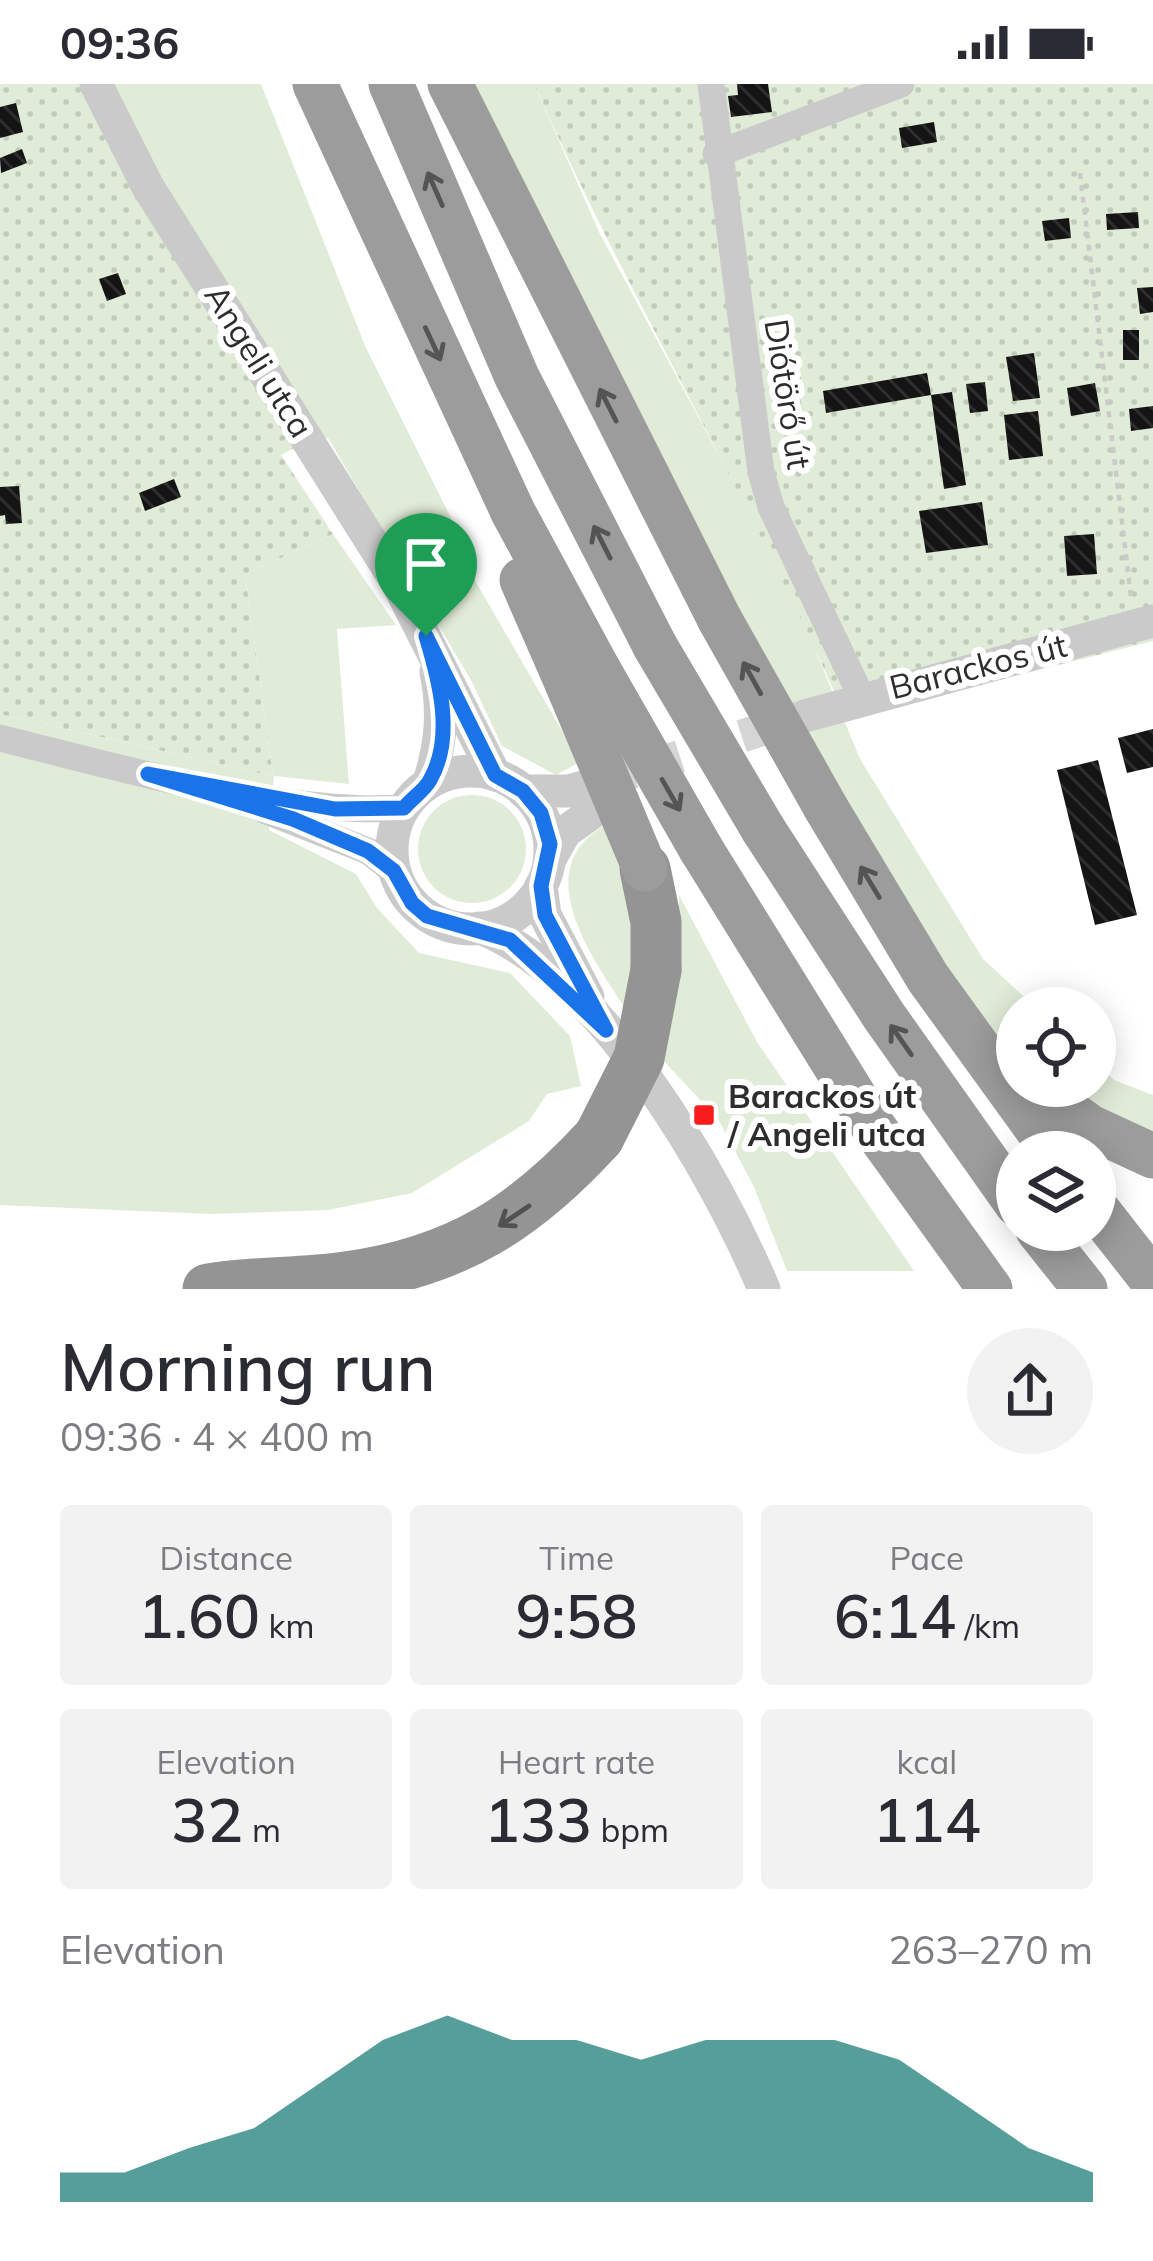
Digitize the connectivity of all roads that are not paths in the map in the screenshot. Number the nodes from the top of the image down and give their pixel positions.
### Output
1 (96, 84) edge
2 (315, 84) edge
3 (391, 84) edge
4 (450, 84) edge
5 (711, 84) edge
6 (901, 84) edge
7 (716, 154) junction
8 (1144, 624) edge
9 (426, 636) junction
10 (582, 676) junction
11 (861, 696) junction
12 (805, 716) tunnel mouth
13 (0, 738) edge
14 (148, 774) junction
15 (429, 782) junction
16 (509, 783) junction
17 (404, 808) junction
18 (646, 868) joint
19 (394, 871) junction
20 (545, 872) junction
21 (480, 928) junction
22 (928, 978) junction
23 (606, 1030) junction
24 (996, 1050) edge
25 (1062, 1107) edge
26 (1039, 1131) edge
27 (1153, 1156) edge
28 (996, 1174) edge
29 (1116, 1234) edge
30 (1055, 1251) edge
31 (1153, 1281) edge
32 (208, 1289) edge
33 (764, 1289) edge
34 (990, 1289) edge
35 (1085, 1289) edge

1 - 9 street, Angeli utca
2 -> 10 highway
28 -> 3 highway, bridge
22 -> 4 highway, bridge
5 - 7 street, Diótörő út
6 - 7 street
7 - 11 street, Diótörő út
8 - 11 street, Barackos út
9 - 15 street, Angeli utca
9 - 16 street, Angeli utca
10 - 18 highway, bridge
10 -> 34 highway, bridge
11 - 12 street, Barackos út
13 - 14 street
14 - 17 street
14 - 19 street
15 - 16 street
15 - 17 street
16 - 20 street
16 - 20 street
17 - 19 street
18 -> 32 highway, bridge
19 - 21 street
20 - 21 street
20 - 23 street
21 - 23 street
22 - 24 highway
22 - 26 highway
23 - 33 street
25 - 27 highway
29 - 31 highway
30 - 35 highway

